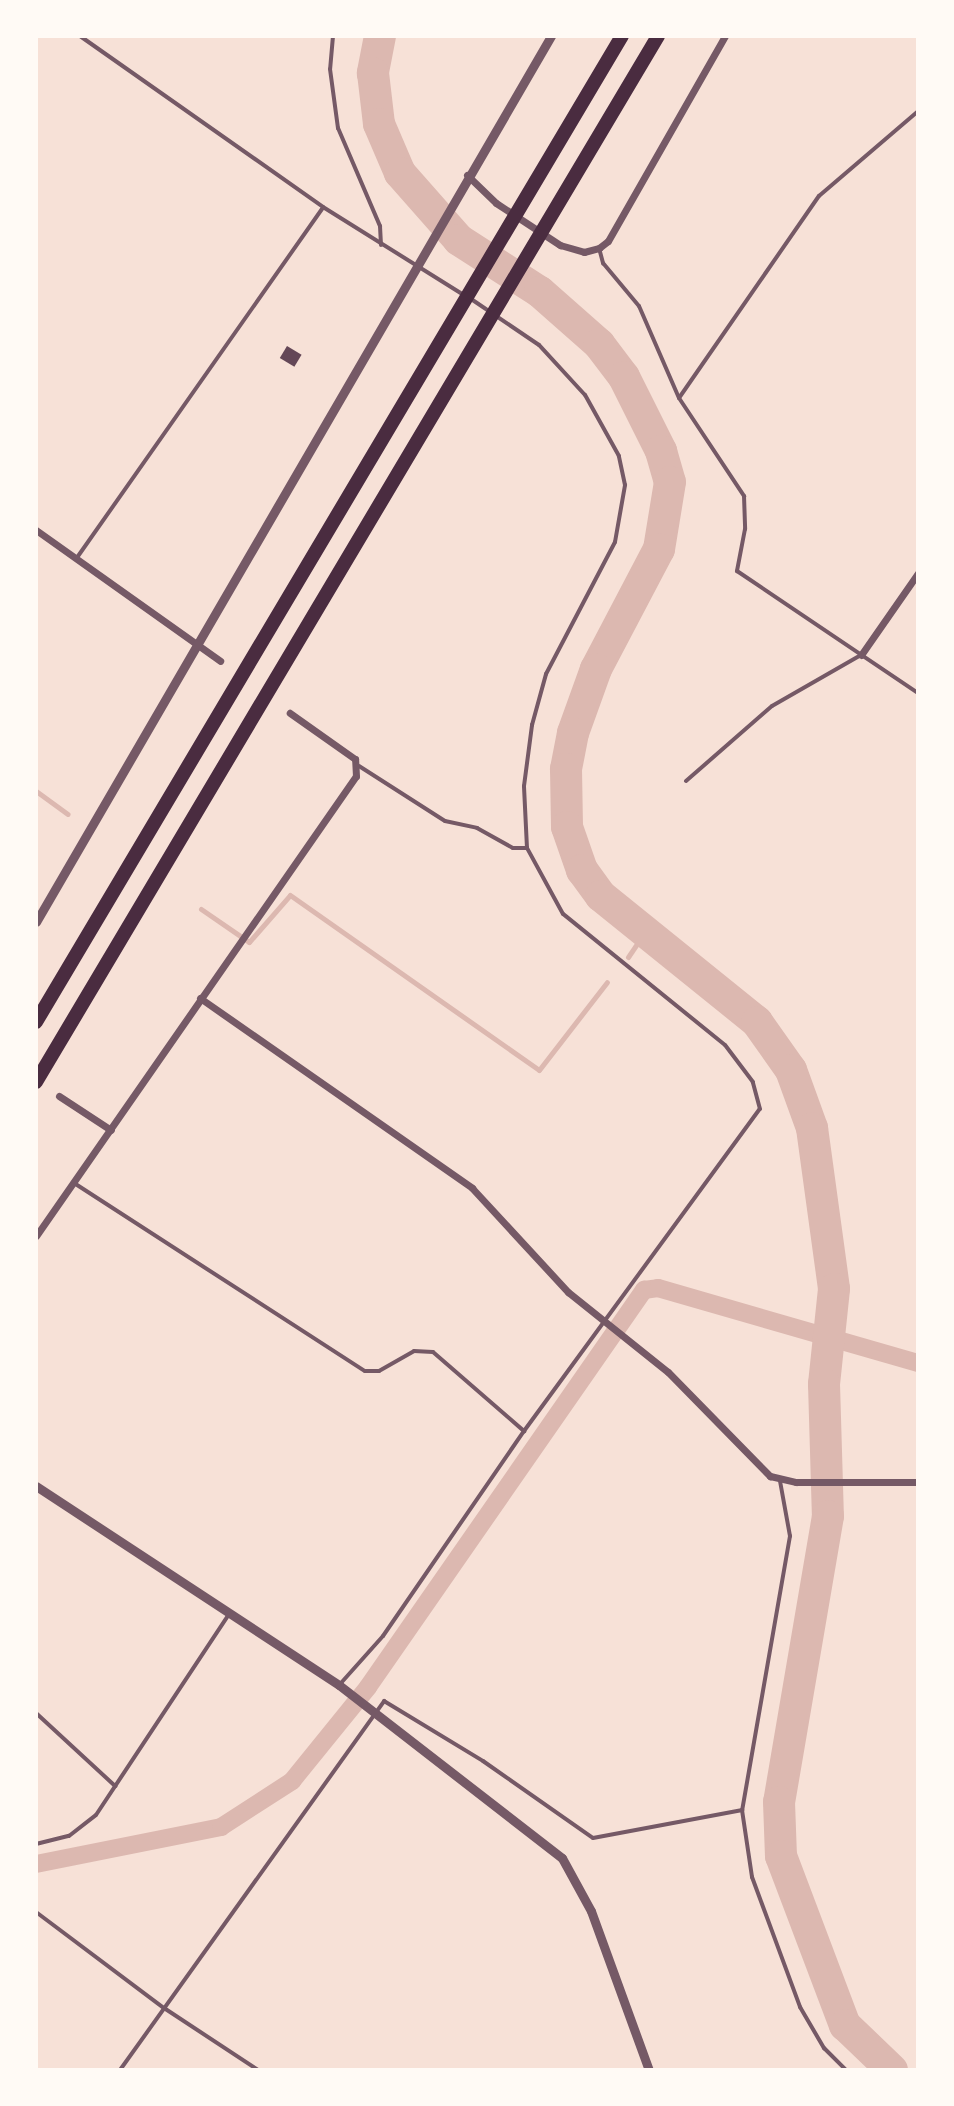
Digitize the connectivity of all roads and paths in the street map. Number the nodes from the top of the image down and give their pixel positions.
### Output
1 (80, 36) edge
2 (333, 36) edge
3 (551, 36) edge
4 (622, 36) edge
5 (658, 36) edge
6 (725, 36) edge
7 (918, 111) edge
8 (467, 175) junction
9 (323, 207) junction
10 (381, 245) junction
11 (599, 248) junction
12 (414, 265) junction
13 (679, 398) junction
14 (36, 530) edge
15 (76, 559) junction
16 (918, 573) edge
17 (194, 643) junction
18 (861, 655) junction
19 (220, 661) dead end
20 (918, 693) edge
21 (290, 713) dead end
22 (359, 766) junction
23 (686, 781) dead end
24 (527, 848) junction
25 (36, 922) edge
26 (200, 998) junction
27 (36, 1022) edge
28 (36, 1082) edge
29 (59, 1096) dead end
30 (111, 1130) junction
31 (74, 1183) junction
32 (36, 1236) edge
33 (607, 1323) junction
34 (524, 1431) junction
35 (780, 1481) junction
36 (918, 1482) edge
37 (36, 1486) edge
38 (230, 1611) junction
39 (343, 1688) junction
40 (372, 1709) junction
41 (36, 1713) edge
42 (115, 1786) junction
43 (742, 1810) junction
44 (36, 1844) edge
45 (36, 1912) edge
46 (164, 2008) junction
47 (120, 2070) edge
48 (258, 2070) edge
49 (649, 2070) edge
50 (846, 2070) edge

1 - 9 lane
2 - 10 lane
3 - 8 street
4 - 27 highway
5 - 28 highway
6 - 11 street
7 - 13 lane
8 - 11 street
8 - 12 street
9 - 10 lane
9 - 15 lane
10 - 12 lane
11 - 13 lane
12 - 17 street
12 - 24 lane
13 - 18 lane
14 - 15 street
15 - 17 street
16 - 18 street
17 - 19 street
17 - 25 street
18 - 20 lane
18 - 23 lane
21 - 22 street
22 - 24 lane
22 - 26 street
24 - 33 lane
26 - 30 street
26 - 33 street
29 - 30 street
30 - 31 street
31 - 32 street
31 - 34 lane
33 - 34 lane
33 - 35 street
34 - 39 lane
35 - 36 street
35 - 43 lane
37 - 38 street
38 - 39 street
38 - 42 lane
39 - 40 street
40 - 43 lane
40 - 46 lane
40 - 49 street
41 - 42 lane
42 - 44 lane
43 - 50 lane
45 - 46 lane
46 - 47 lane
46 - 48 lane

